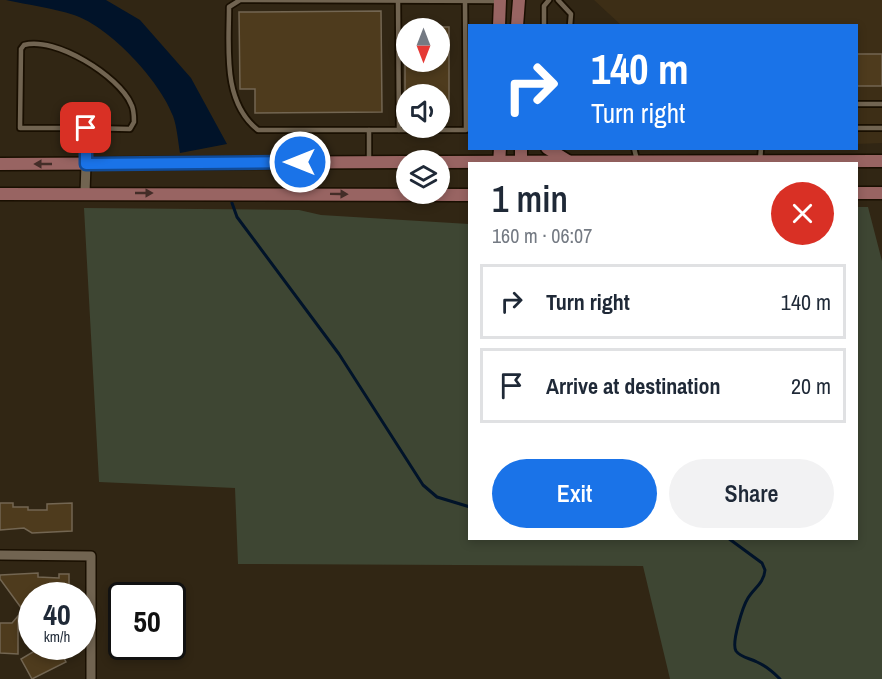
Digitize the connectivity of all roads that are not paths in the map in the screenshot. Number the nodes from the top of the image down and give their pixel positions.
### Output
1 (519, 0) edge
2 (549, 0) edge
3 (558, 0) edge
4 (398, 1) edge
5 (465, 1) edge
6 (500, 1) edge
7 (499, 24) edge
8 (517, 24) edge
9 (544, 24) edge
10 (570, 24) edge
11 (399, 84) edge
12 (858, 104) edge
13 (882, 104) edge
14 (86, 128) junction
15 (858, 128) edge
16 (882, 128) edge
17 (369, 130) junction
18 (396, 130) edge
19 (450, 130) edge
20 (550, 150) edge
21 (634, 150) edge
22 (500, 158) edge
23 (760, 158) edge
24 (882, 160) edge
25 (450, 161) edge
26 (569, 161) junction
27 (637, 161) junction
28 (369, 162) junction
29 (396, 162) edge
30 (517, 162) edge
31 (545, 162) edge
32 (0, 164) edge
33 (86, 164) junction
34 (85, 193) junction
35 (858, 193) edge
36 (882, 193) edge
37 (0, 194) edge
38 (468, 195) edge
39 (0, 555) edge
40 (91, 679) edge

1 - 8 main road
2 - 9 lane
3 - 10 lane
4 - 5 lane
4 - 11 lane
4 - 17 lane
5 - 6 lane
5 - 19 lane
6 - 7 main road
12 - 13 lane
14 - 14 lane
14 - 33 lane
15 - 16 lane
17 - 18 lane
17 - 28 lane
20 - 26 main road
21 - 27 lane
22 - 25 main road
22 - 30 main road
23 - 24 main road
23 - 27 main road
26 - 27 main road
26 - 31 main road
28 - 29 main road
28 - 33 main road
33 -> 32 main road
33 - 34 street
34 - 37 main road
34 -> 38 main road
35 - 36 main road
39 - 40 street

